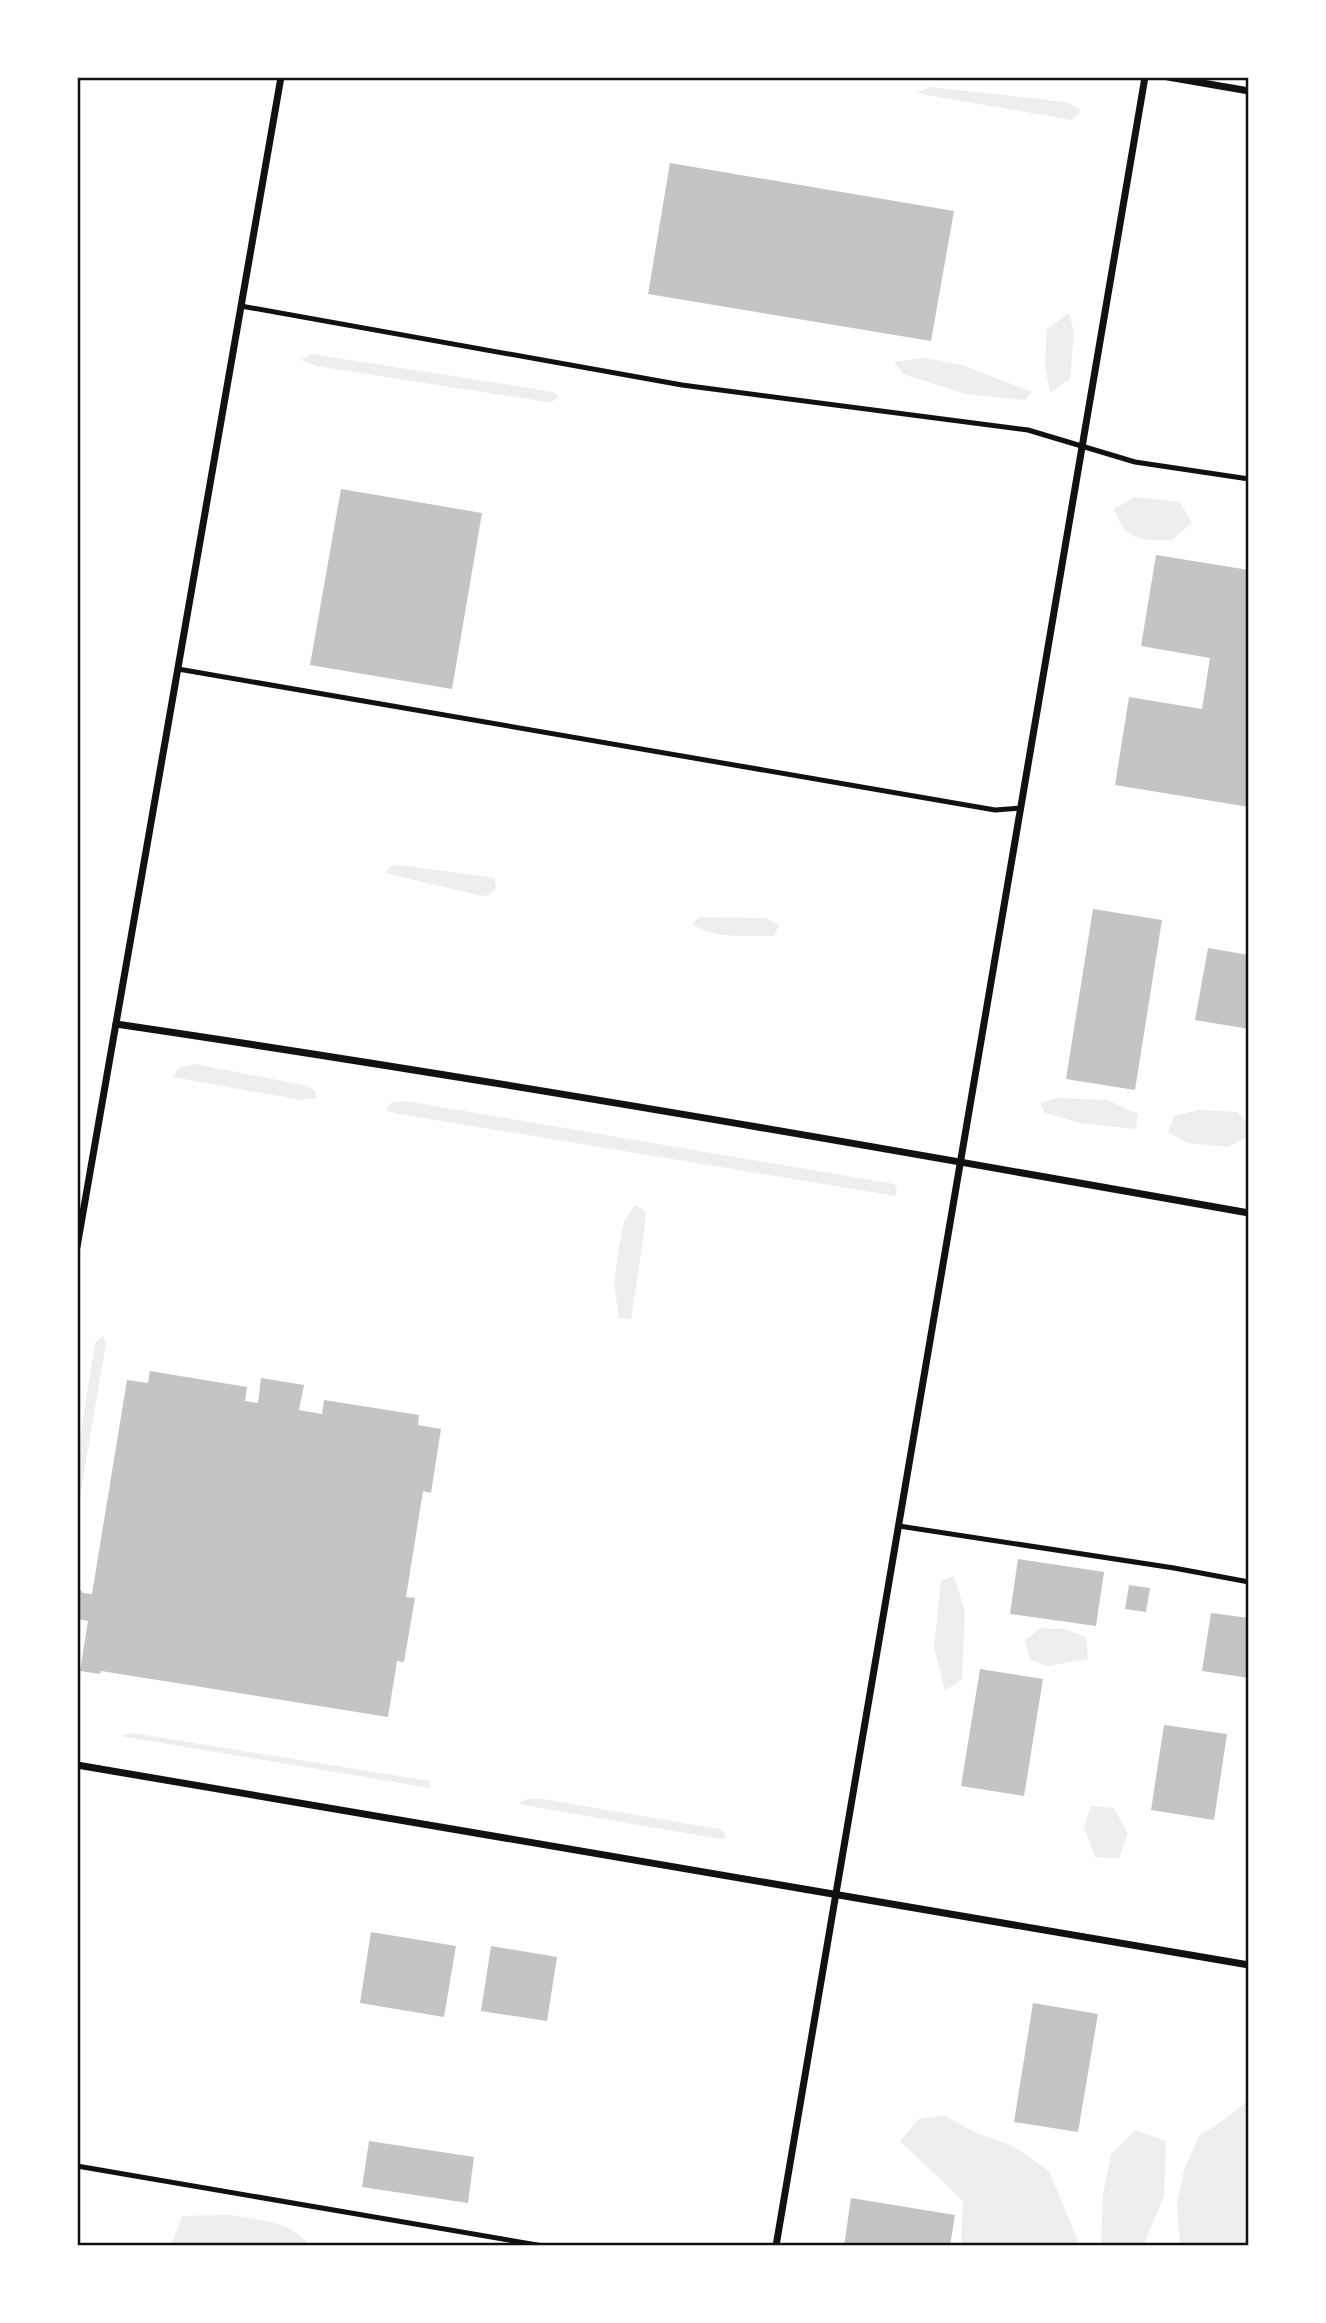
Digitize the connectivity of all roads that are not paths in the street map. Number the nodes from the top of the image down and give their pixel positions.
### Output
1 (281, 77) edge
2 (1145, 77) edge
3 (1168, 77) edge
4 (1249, 90) edge
5 (241, 306) junction
6 (1082, 446) junction
7 (1249, 479) edge
8 (178, 669) junction
9 (1021, 808) junction
10 (116, 1024) junction
11 (961, 1162) junction
12 (1249, 1213) edge
13 (77, 1247) edge
14 (899, 1527) junction
15 (1249, 1582) edge
16 (77, 1766) edge
17 (836, 1896) junction
18 (1249, 1965) edge
19 (77, 2166) edge
20 (543, 2246) edge
21 (776, 2246) edge

1 - 5 street
2 - 6 street
3 - 4 street
5 - 6 lane
5 - 8 street
6 - 7 lane
6 - 9 street
8 - 9 lane
8 - 10 street
9 - 11 street
10 - 11 street
10 - 13 street
11 - 12 street
11 - 14 street
14 - 15 lane
14 - 17 street
16 - 17 street
17 - 18 street
17 - 21 street
19 - 20 lane

